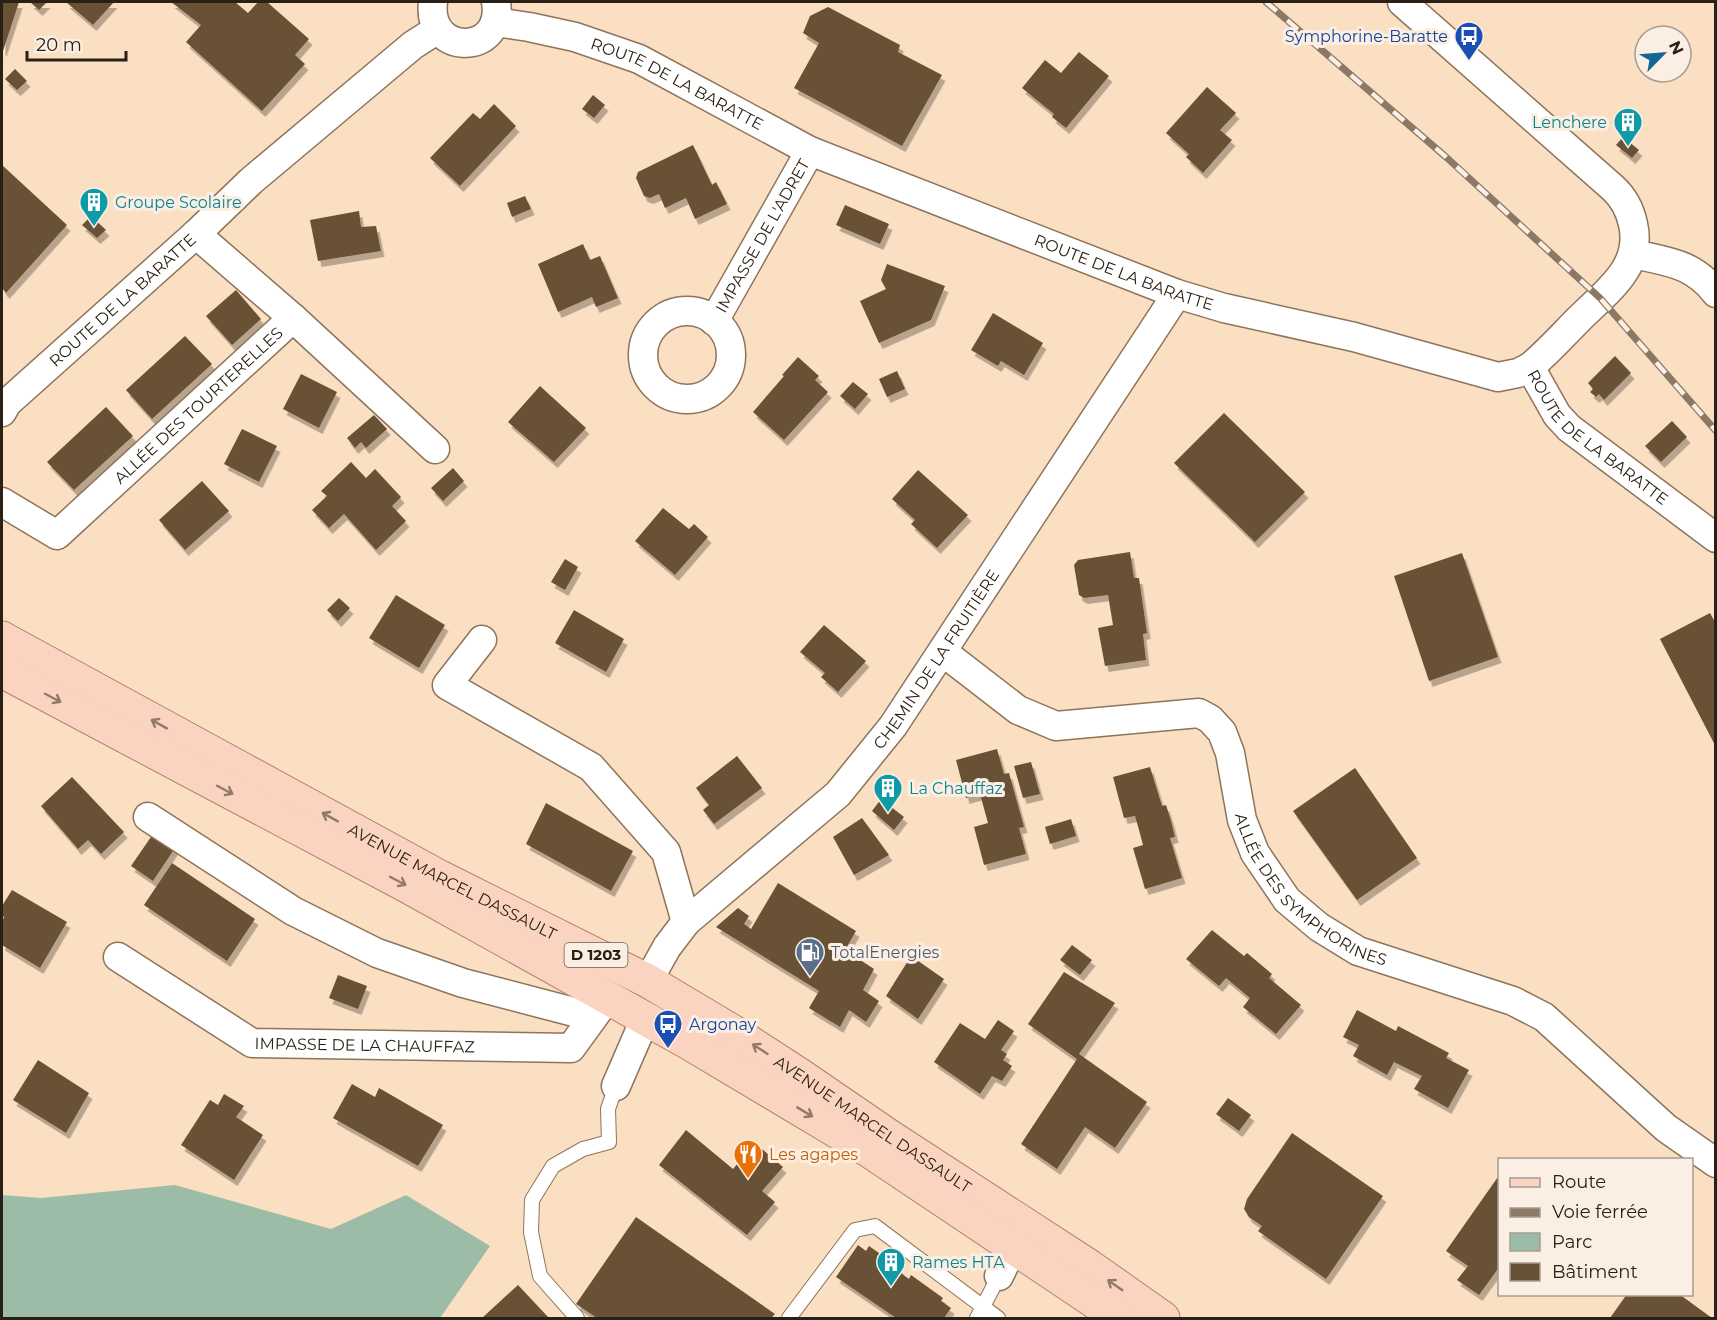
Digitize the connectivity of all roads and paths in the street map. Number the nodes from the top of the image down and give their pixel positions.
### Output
1 (1402, 2) edge
2 (496, 12) edge
3 (436, 15) edge
4 (810, 151) junction
5 (196, 234) junction
6 (1634, 254) junction
7 (1716, 292) edge
8 (1177, 294) junction
9 (293, 318) junction
10 (714, 321) dead end
11 (1530, 367) junction
12 (3, 405) edge
13 (435, 449) dead end
14 (2, 502) edge
15 (1716, 538) edge
16 (2, 638) edge
17 (482, 640) dead end
18 (943, 652) junction
19 (2, 671) edge
20 (148, 818) dead end
21 (686, 922) junction
22 (118, 957) dead end
23 (648, 981) junction
24 (601, 1007) junction
25 (645, 1019) junction
26 (616, 1086) joint
27 (1716, 1163) edge
28 (1013, 1247) junction
29 (999, 1276) joint
30 (980, 1314) edge
31 (577, 1318) edge
32 (789, 1318) edge
33 (998, 1318) edge
34 (1119, 1318) edge
35 (1162, 1318) edge

1 - 6 street
2 - 3 street
2 - 4 street, ROUTE DE LA BARATTE
3 - 5 street, ROUTE DE LA BARATTE
4 - 8 street, ROUTE DE LA BARATTE
4 - 10 street, IMPASSE DE L'ADRET
5 - 9 street, ALLÉE DES TOURTERELLES
5 - 12 street, ROUTE DE LA BARATTE
6 - 7 street
6 - 11 street
8 - 11 street, ROUTE DE LA BARATTE
8 - 18 street, CHEMIN DE LA FRUITIÈRE
9 - 13 street
9 - 14 street, ALLÉE DES TOURTERELLES
11 - 15 street, ROUTE DE LA BARATTE
23 -> 16 main road, AVENUE MARCEL DASSAULT / D 1203
17 - 21 street
18 - 21 street, CHEMIN DE LA FRUITIÈRE
18 - 27 street, ALLÉE DES SYMPHORINES
19 -> 24 main road, AVENUE MARCEL DASSAULT / D 1203
20 - 24 street
21 - 23 street, CHEMIN DE LA FRUITIÈRE
22 - 24 street, IMPASSE DE LA CHAUFFAZ
35 -> 23 main road, AVENUE MARCEL DASSAULT / D 1203
24 - 25 main road, AVENUE MARCEL DASSAULT / D 1203
25 - 26 street
25 -> 28 main road, AVENUE MARCEL DASSAULT / D 1203
26 - 31 lane
28 - 29 street
28 - 34 main road, AVENUE MARCEL DASSAULT / D 1203
29 - 30 lane
30 - 32 lane
30 - 33 lane

